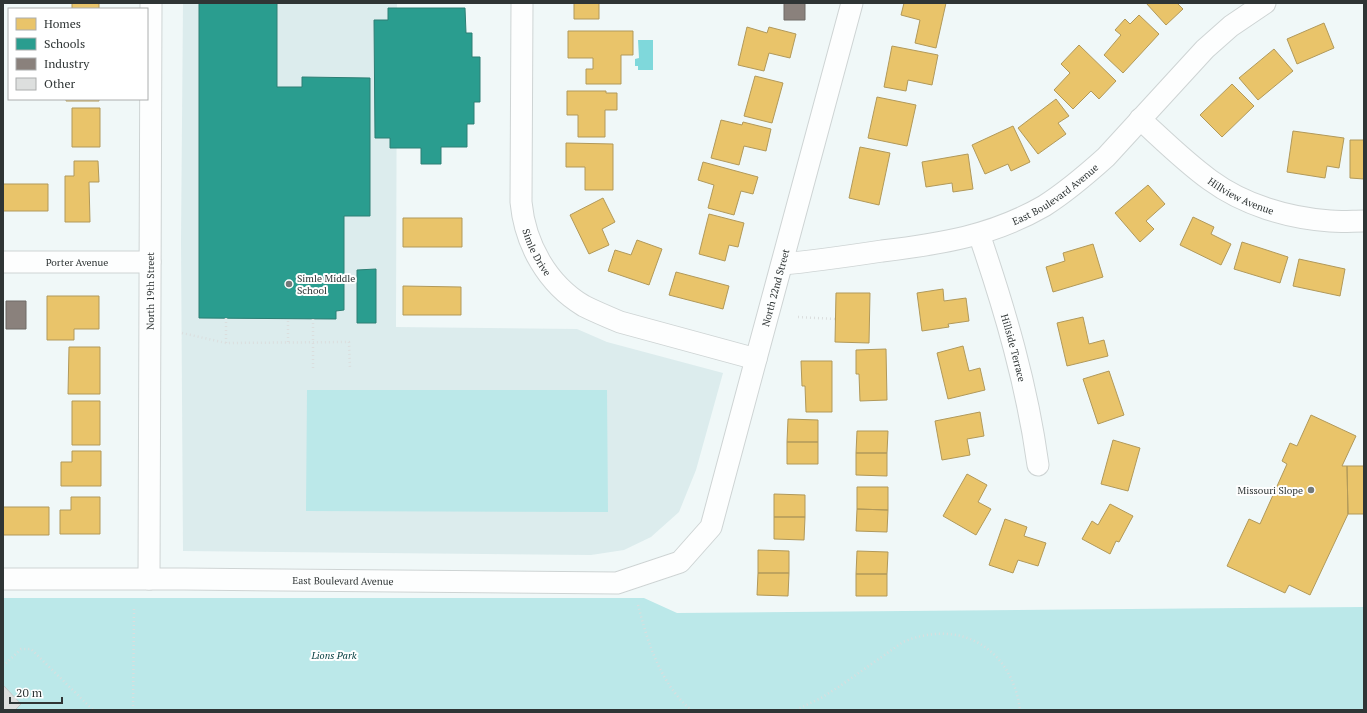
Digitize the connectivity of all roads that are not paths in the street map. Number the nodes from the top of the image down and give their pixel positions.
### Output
1 (151, 3) edge
2 (522, 3) edge
3 (852, 3) edge
4 (1265, 3) edge
5 (1140, 119) junction
6 (1364, 221) edge
7 (979, 234) junction
8 (3, 262) edge
9 (150, 262) junction
10 (782, 264) junction
11 (756, 359) junction
12 (1038, 465) dead end
13 (680, 562) joint
14 (149, 579) junction
15 (3, 580) edge

1 - 9 street, North 19th Street
2 - 11 street, Simle Drive
3 - 10 street, North 22nd Street
4 - 5 street, East Boulevard Avenue
5 - 6 street, Hillview Avenue
5 - 7 street, East Boulevard Avenue
7 - 10 street, East Boulevard Avenue
7 - 12 street, Hillside Terrace
8 - 9 street, Porter Avenue
9 - 14 street, North 19th Street
10 - 11 street, North 22nd Street
11 - 13 street, North 22nd Street
13 - 14 street, East Boulevard Avenue
14 - 15 street, East Boulevard Avenue

